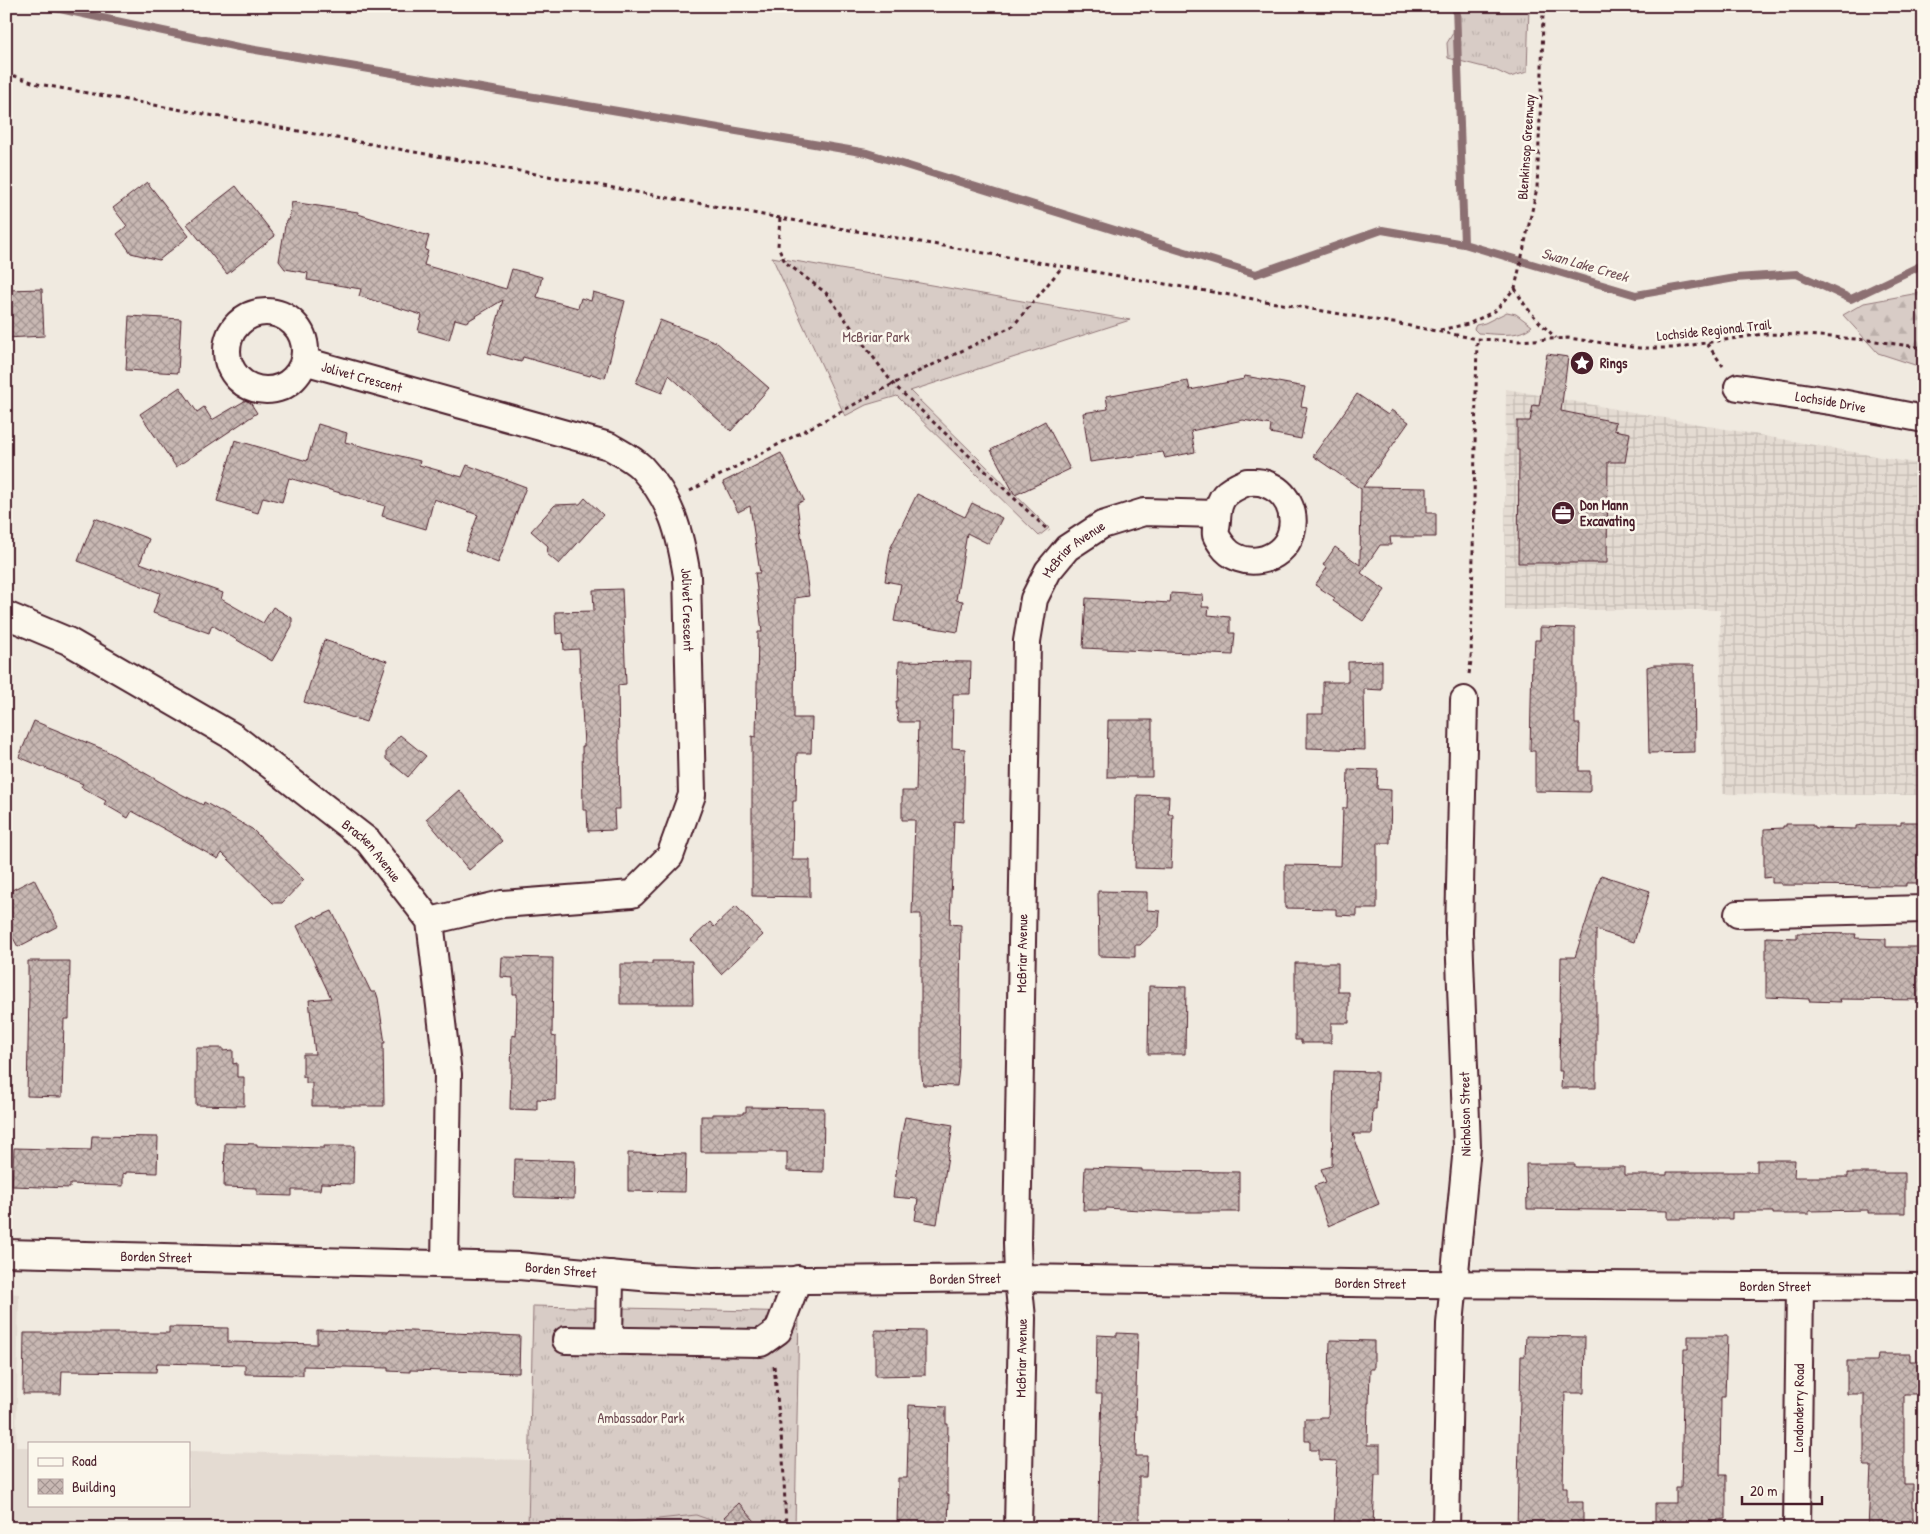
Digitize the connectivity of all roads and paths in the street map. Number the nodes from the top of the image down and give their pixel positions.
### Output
1 (1543, 6) edge
2 (6, 73) edge
3 (780, 218) junction
4 (1064, 266) junction
5 (1515, 288) junction
6 (1437, 331) junction
7 (1556, 338) junction
8 (1477, 339) junction
9 (1924, 348) edge
10 (304, 361) dead end
11 (894, 384) junction
12 (1738, 387) dead end
13 (1924, 419) edge
14 (668, 502) junction
15 (1217, 514) dead end
16 (1067, 548) junction
17 (6, 615) edge
18 (1464, 700) joint
19 (1924, 910) edge
20 (1738, 914) dead end
21 (430, 921) junction
22 (6, 1253) edge
23 (445, 1264) junction
24 (610, 1274) junction
25 (1018, 1278) junction
26 (798, 1279) junction
27 (1454, 1283) junction
28 (1800, 1287) junction
29 (1924, 1287) edge
30 (566, 1340) dead end
31 (609, 1341) junction
32 (761, 1344) junction
33 (786, 1528) edge
34 (1018, 1528) edge
35 (1446, 1528) edge
36 (1797, 1528) edge

1 - 5 path, Blenkinsop Greenway
2 - 3 path, Lochside Regional Trail
3 - 4 path, Lochside Regional Trail
3 - 11 path
4 - 6 path, Lochside Regional Trail
4 - 11 path
5 - 6 path
5 - 7 path
6 - 8 path, Lochside Regional Trail
7 - 8 path, Lochside Regional Trail
7 - 9 path, Lochside Regional Trail
8 - 18 path
10 - 14 street, Jolivet Crescent
11 - 14 path
11 - 16 path
12 - 13 street, Lochside Drive
14 - 21 street, Jolivet Crescent
15 - 16 street, McBriar Avenue
16 - 25 street, McBriar Avenue
17 - 21 street, Bracken Avenue
18 - 27 street, Nicholson Street
19 - 20 street
21 - 23 street
22 - 23 street, Borden Street
23 - 24 street, Borden Street
24 - 26 street, Borden Street
24 - 31 street
25 - 26 street, Borden Street
25 - 27 street, Borden Street
25 - 34 street, McBriar Avenue
26 - 32 street
27 - 28 street, Borden Street
27 - 35 street, Nicholson Street
28 - 29 street, Borden Street
28 - 36 street, Londonderry Road
30 - 31 street
31 - 32 street
32 - 33 path

